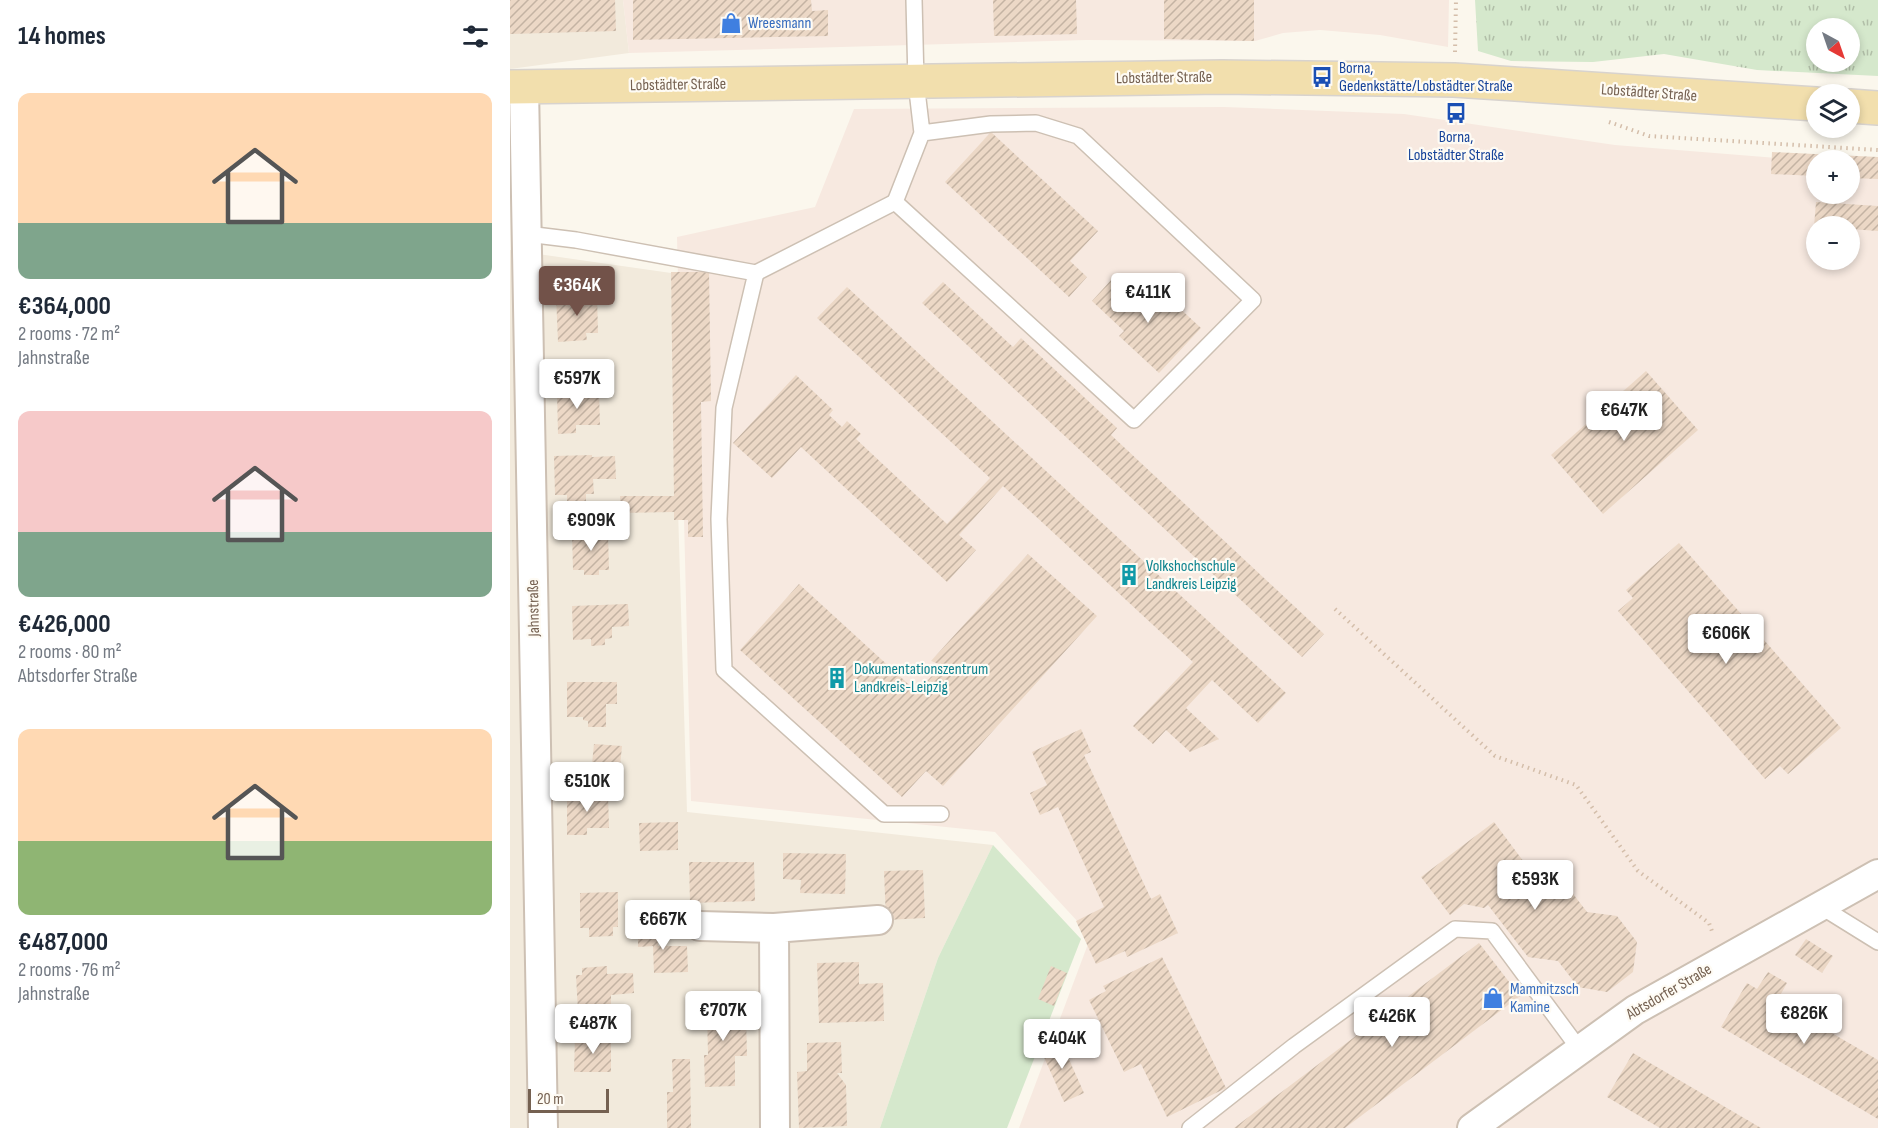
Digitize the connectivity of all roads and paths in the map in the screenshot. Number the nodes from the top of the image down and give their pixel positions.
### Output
1 (914, 0) edge
2 (1456, 0) edge
3 (1454, 80) junction
4 (916, 82) junction
5 (517, 87) edge
6 (1806, 103) edge
7 (1860, 107) edge
8 (1878, 108) edge
9 (1599, 118) dead end
10 (922, 133) junction
11 (1878, 150) edge
12 (895, 202) junction
13 (527, 234) junction
14 (756, 273) junction
15 (1335, 609) dead end
16 (941, 814) dead end
17 (1878, 874) edge
18 (1820, 906) junction
19 (878, 920) dead end
20 (700, 926) dead end
21 (774, 928) junction
22 (1878, 942) edge
23 (1725, 959) junction
24 (1580, 1050) junction
25 (543, 1128) edge
26 (775, 1128) edge
27 (1190, 1128) edge
28 (1472, 1128) edge

1 - 4 lane
2 - 3 path
3 - 4 main road, Lobstädter Straße
3 - 6 main road, Lobstädter Straße
4 - 5 main road, Lobstädter Straße
4 - 10 lane
5 - 13 street, Jahnstraße
7 - 8 main road
9 - 11 path
10 - 12 lane
10 - 12 lane
12 - 14 lane
13 - 14 lane
13 - 25 street, Jahnstraße
14 - 16 lane
15 - 23 path
17 - 18 street, Abtsdorfer Straße
18 - 22 lane
18 - 23 street, Abtsdorfer Straße
19 - 21 street
20 - 21 street
21 - 26 street
23 - 24 street, Abtsdorfer Straße
24 - 27 lane
24 - 28 street, Abtsdorfer Straße

